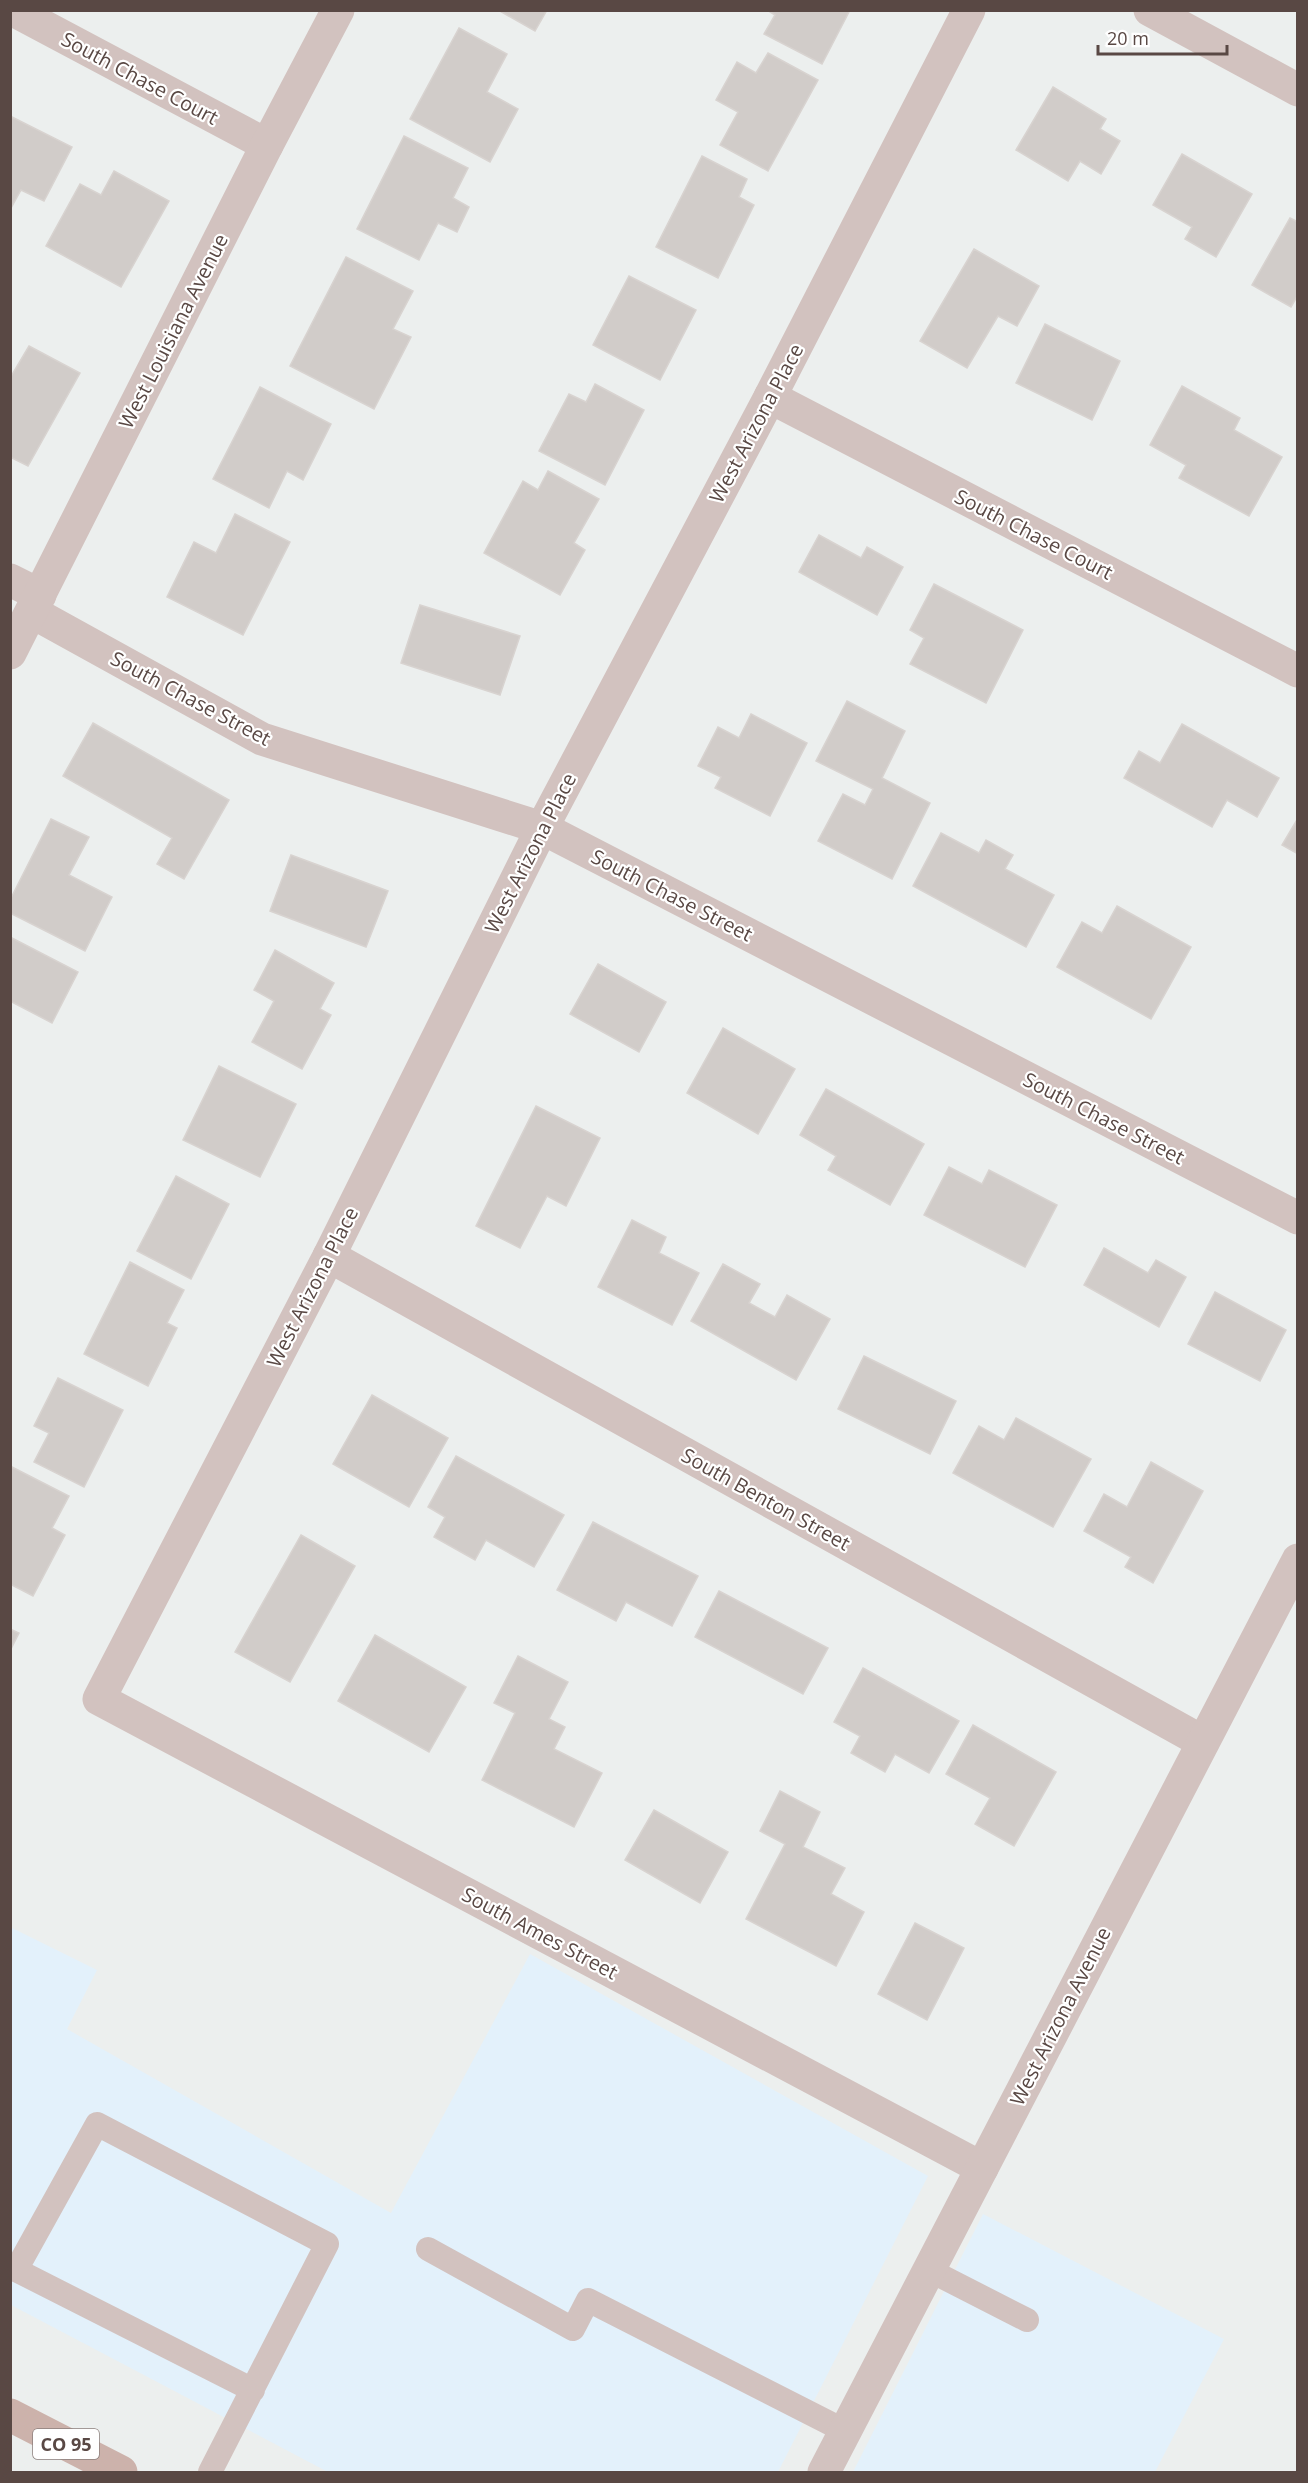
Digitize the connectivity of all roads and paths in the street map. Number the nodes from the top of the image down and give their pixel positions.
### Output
1 (13, 10) edge
2 (338, 10) edge
3 (969, 10) edge
4 (1150, 10) edge
5 (1298, 90) edge
6 (267, 145) junction
7 (770, 397) junction
8 (10, 580) edge
9 (36, 604) junction
10 (10, 653) edge
11 (1298, 671) edge
12 (542, 828) junction
13 (1298, 1218) edge
14 (329, 1256) junction
15 (1298, 1560) edge
16 (99, 1699) joint
17 (1203, 1742) junction
18 (982, 2168) junction
19 (428, 2249) dead end
20 (929, 2270) junction
21 (13, 2275) edge
22 (1027, 2320) dead end
23 (253, 2391) junction
24 (10, 2415) edge
25 (845, 2431) junction
26 (121, 2472) edge
27 (210, 2472) edge
28 (824, 2472) edge

1 - 6 street, South Chase Court
2 - 6 street, West Louisiana Avenue
3 - 7 street, West Arizona Place
4 - 5 street
6 - 9 street, West Louisiana Avenue
7 - 11 street, South Chase Court
7 - 12 street, West Arizona Place
8 - 9 street, South Chase Street
9 - 10 street, West Louisiana Avenue
9 - 12 street, South Chase Street
12 - 13 street, South Chase Street
12 - 14 street, West Arizona Place
14 - 16 street, West Arizona Place
14 - 17 street, South Benton Street
15 - 17 street, West Arizona Avenue
16 - 18 street, South Ames Street
17 - 18 street, West Arizona Avenue
18 - 20 street, West Arizona Avenue
19 - 25 lane
20 - 22 lane
20 - 25 street, West Arizona Avenue
21 - 23 lane
21 - 23 lane
23 - 27 lane
24 - 26 main road, CO 95
25 - 28 street, West Arizona Avenue

